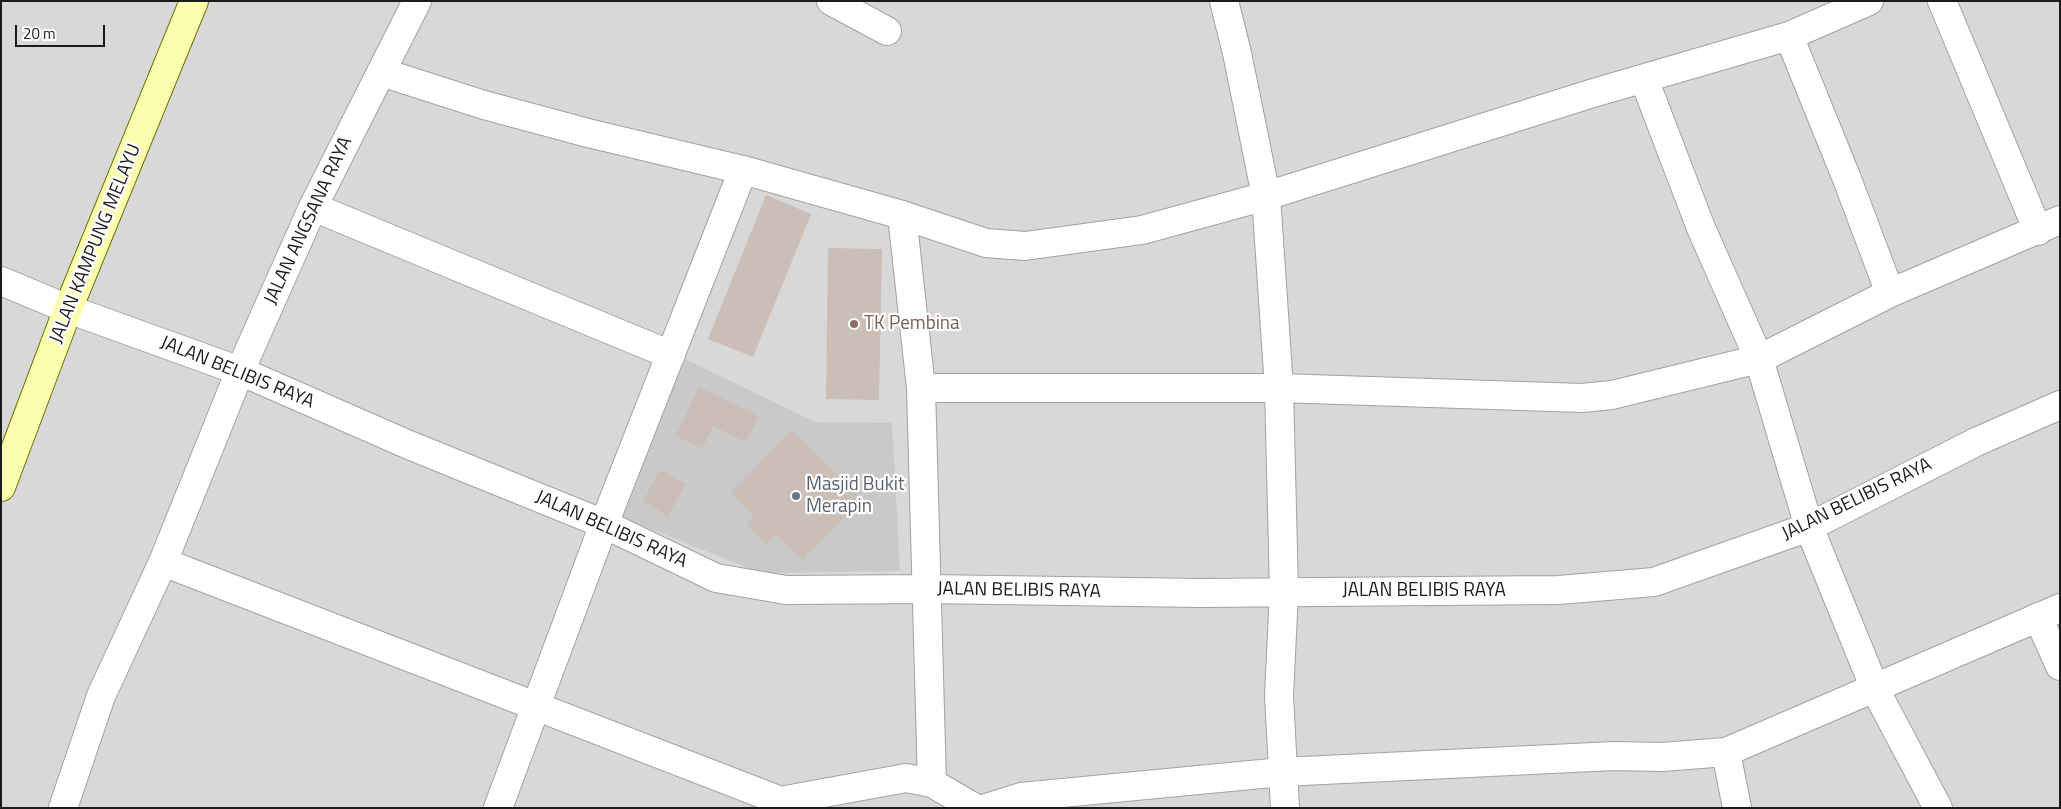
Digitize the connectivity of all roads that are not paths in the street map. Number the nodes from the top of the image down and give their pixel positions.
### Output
1 (194, 1) edge
2 (417, 1) edge
3 (831, 1) edge
4 (1224, 1) edge
5 (1942, 1) edge
6 (1864, 2) edge
7 (887, 31) dead end
8 (1789, 36) junction
9 (380, 72) junction
10 (1644, 79) junction
11 (743, 170) junction
12 (1266, 196) junction
13 (313, 207) junction
14 (902, 215) junction
15 (2049, 226) edge
16 (1, 281) edge
17 (1890, 293) junction
18 (68, 309) junction
19 (671, 355) junction
20 (1759, 359) junction
21 (240, 371) junction
22 (921, 388) junction
23 (1279, 388) junction
24 (2060, 406) edge
25 (1, 488) edge
26 (604, 524) junction
27 (1809, 527) junction
28 (163, 562) junction
29 (928, 590) junction
30 (1284, 592) junction
31 (2049, 613) edge
32 (2060, 666) edge
33 (1875, 689) junction
34 (536, 708) junction
35 (1726, 752) junction
36 (1282, 772) junction
37 (932, 783) junction
38 (789, 804) edge
39 (63, 808) edge
40 (498, 808) edge
41 (976, 808) edge
42 (986, 808) edge
43 (1285, 808) edge
44 (1737, 808) edge
45 (1938, 808) edge

1 - 18 main road, JALAN KAMPUNG MELAYU
2 - 9 street, JALAN ANGSANA RAYA
3 - 7 street
4 - 12 street
5 - 15 street
6 - 8 street
8 - 10 street
8 - 17 street
9 - 11 street
9 - 13 street, JALAN ANGSANA RAYA
10 - 12 street
10 - 20 street
11 - 14 street
11 - 19 street
12 - 14 street
12 - 23 street
13 - 19 street
13 - 21 street, JALAN ANGSANA RAYA
14 - 22 street
15 - 17 street
16 - 18 street, JALAN BELIBIS RAYA
17 - 20 street
18 - 21 street, JALAN BELIBIS RAYA
18 - 25 main road, JALAN KAMPUNG MELAYU
19 - 26 street
20 - 23 street
20 - 27 street
21 - 26 street, JALAN BELIBIS RAYA
21 - 28 street, JALAN ANGSANA RAYA
22 - 23 street
22 - 29 street
23 - 30 street
24 - 27 street, JALAN BELIBIS RAYA
26 - 29 street, JALAN BELIBIS RAYA
26 - 34 street
27 - 30 street, JALAN BELIBIS RAYA
27 - 33 street
28 - 34 street
28 - 39 street, JALAN ANGSANA RAYA
29 - 30 street, JALAN BELIBIS RAYA
29 - 37 street
30 - 36 street
31 - 32 street
31 - 33 street
33 - 35 street
33 - 45 street
34 - 38 street
34 - 40 street
35 - 36 street
35 - 44 street
36 - 42 street
36 - 43 street
37 - 38 street
37 - 41 street

